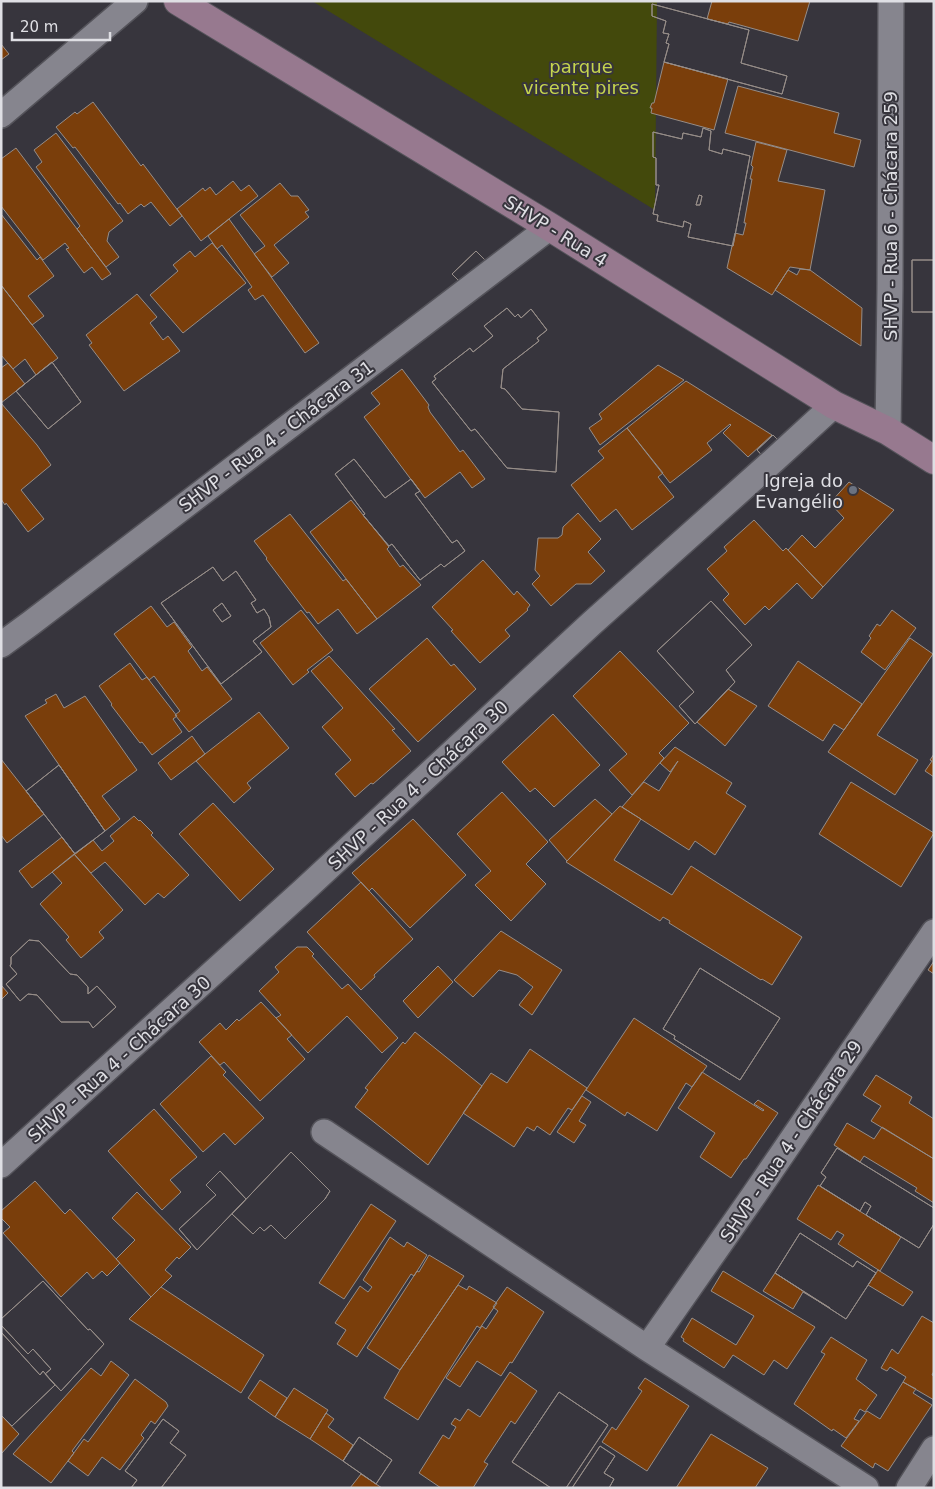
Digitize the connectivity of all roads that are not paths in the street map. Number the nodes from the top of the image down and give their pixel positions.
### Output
1 (135, 1) edge
2 (178, 1) edge
3 (891, 1) edge
4 (1, 115) edge
5 (550, 227) junction
6 (834, 405) junction
7 (888, 431) junction
8 (934, 460) edge
9 (1, 644) edge
10 (934, 932) edge
11 (324, 1132) dead end
12 (1, 1165) edge
13 (647, 1348) junction
14 (934, 1449) edge
15 (866, 1488) edge
16 (909, 1488) edge

1 - 4 street
2 - 5 street, SHVP - Rua 4
3 - 7 street, SHVP - Rua 6 - Chácara 259
5 - 6 street, SHVP - Rua 4
5 - 9 street, SHVP - Rua 4 - Chácara 31
6 - 7 street, SHVP - Rua 4
6 - 12 street, SHVP - Rua 4 - Chácara 30
7 - 8 street, SHVP - Rua 4
10 - 13 street, SHVP - Rua 4 - Chácara 29
11 - 13 street
13 - 15 street
14 - 16 street

